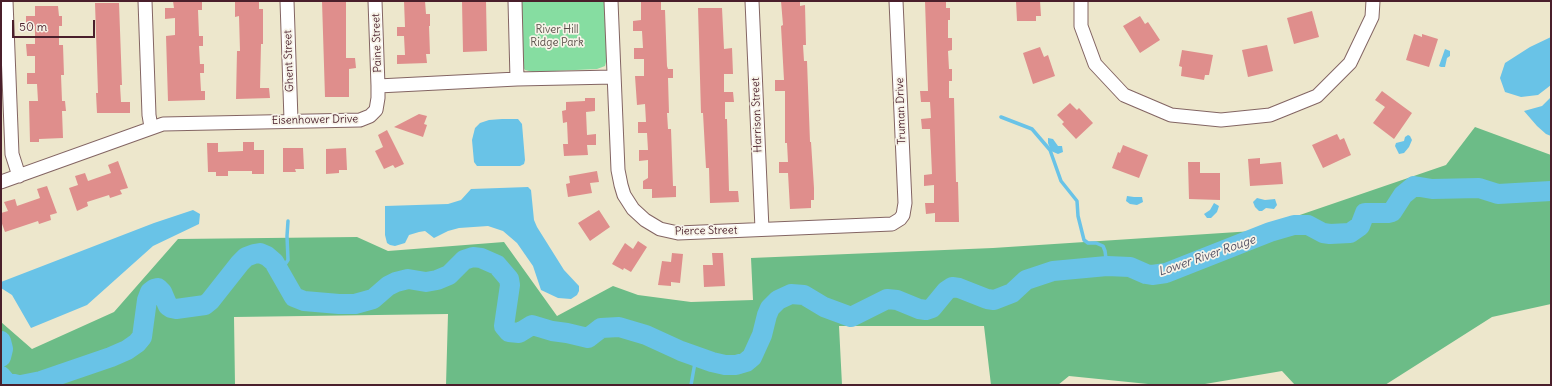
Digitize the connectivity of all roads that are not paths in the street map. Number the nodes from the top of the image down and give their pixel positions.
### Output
1 (6, 1) edge
2 (145, 1) edge
3 (287, 1) edge
4 (375, 1) edge
5 (515, 1) edge
6 (611, 1) edge
7 (752, 1) edge
8 (896, 1) edge
9 (1081, 1) edge
10 (1373, 1) edge
11 (614, 77) junction
12 (517, 78) junction
13 (378, 86) junction
14 (290, 120) junction
15 (151, 127) junction
16 (19, 176) junction
17 (1, 182) edge
18 (900, 219) joint
19 (762, 229) junction

1 - 16 street
2 - 15 street
3 - 14 street, Ghent Street
4 - 13 street, Paine Street
5 - 12 street
6 - 11 street, Pierce Street
7 - 19 street, Harrison Street
8 - 18 street, Truman Drive
9 - 10 street
11 - 12 street
11 - 19 street, Pierce Street
12 - 13 street
13 - 14 street, Eisenhower Drive
14 - 15 street, Eisenhower Drive
15 - 16 street, Eisenhower Drive
16 - 17 street, Eisenhower Drive
18 - 19 street, Pierce Street

